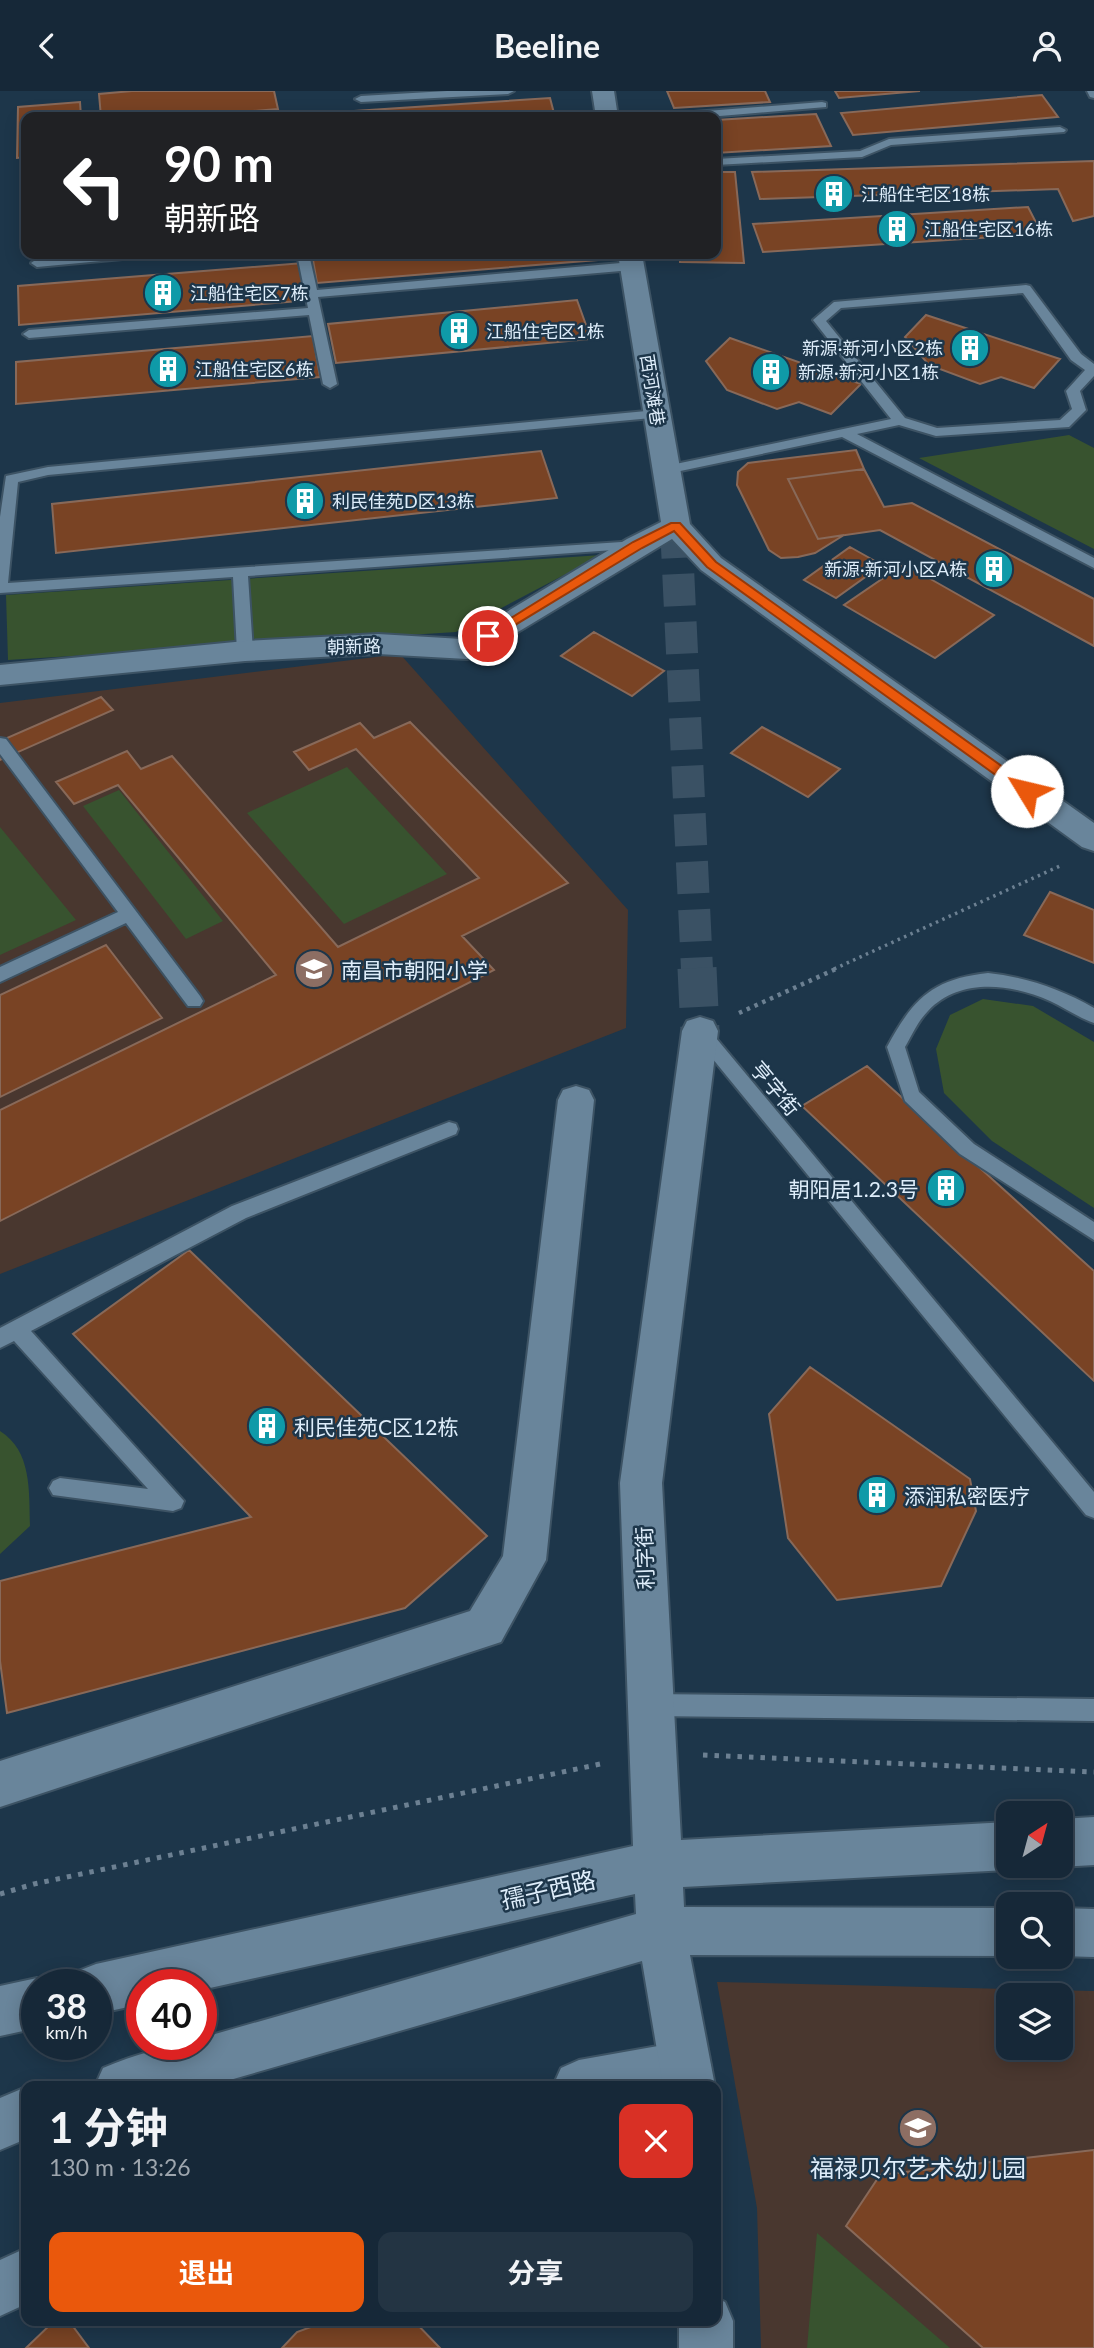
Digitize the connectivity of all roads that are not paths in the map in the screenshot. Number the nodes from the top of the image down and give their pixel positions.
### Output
1 (508, 91) edge
2 (603, 91) edge
3 (361, 99) dead end
4 (822, 105) dead end
5 (606, 112) edge
6 (721, 113) edge
7 (1060, 130) dead end
8 (721, 162) edge
9 (80, 259) edge
10 (304, 259) edge
11 (631, 260) edge
12 (37, 263) dead end
13 (313, 294) junction
14 (316, 311) junction
15 (29, 334) dead end
16 (1093, 369) edge
17 (331, 384) dead end
18 (657, 414) junction
19 (900, 421) junction
20 (844, 433) junction
21 (666, 470) junction
22 (676, 526) junction
23 (637, 545) junction
24 (1094, 564) edge
25 (240, 571) junction
26 (0, 587) edge
27 (245, 651) junction
28 (0, 675) edge
29 (0, 743) edge
30 (1094, 839) edge
31 (129, 914) junction
32 (0, 975) edge
33 (194, 1000) dead end
34 (1094, 1016) edge
35 (700, 1031) joint
36 (576, 1100) dead end
37 (449, 1129) dead end
38 (1094, 1232) edge
39 (8, 1334) edge
40 (60, 1487) dead end
41 (1094, 1508) edge
42 (650, 1705) junction
43 (1094, 1710) edge
44 (0, 1784) edge
45 (1094, 1841) edge
46 (1073, 1842) edge
47 (996, 1847) edge
48 (657, 1865) junction
49 (661, 1931) junction
50 (996, 1932) edge
51 (1073, 1932) edge
52 (1094, 1933) edge
53 (112, 1985) edge
54 (21, 2006) edge
55 (0, 2011) edge
56 (687, 2076) edge
57 (138, 2081) edge
58 (633, 2081) edge
59 (21, 2115) edge
60 (0, 2124) edge
61 (21, 2278) edge
62 (0, 2289) edge
63 (706, 2326) edge
64 (706, 2348) edge

1 - 3 lane
2 - 5 street
4 - 6 lane
7 - 8 lane
9 - 12 lane
10 - 13 lane
11 - 13 lane
11 - 18 street, 西河滩巷
13 - 14 lane
14 - 15 lane
14 - 17 lane
16 - 19 lane
16 - 19 lane
18 - 21 street, 西河滩巷
18 - 26 lane
19 - 20 lane
20 - 21 lane
20 - 24 lane
21 - 22 street, 西河滩巷
22 - 23 street, 朝新路
22 - 30 street
23 - 25 lane
23 - 27 street, 朝新路
25 - 26 lane
25 - 27 lane
27 - 28 street, 朝新路
29 - 31 lane
31 - 32 lane
31 - 33 lane
34 - 38 lane
35 - 41 lane, 亨字街
35 - 42 street, 利字街
36 - 44 street
37 - 39 lane
39 - 40 lane
42 - 43 lane
42 - 48 street, 利字街
45 - 46 street
47 - 48 street, 孺子西路
48 - 49 street, 利字街
48 - 53 street, 孺子西路
49 - 50 street
49 - 56 street, 利字街
49 - 57 street
51 - 52 street
54 - 55 street
56 - 58 street
59 - 60 street
61 - 62 street
63 - 64 street

